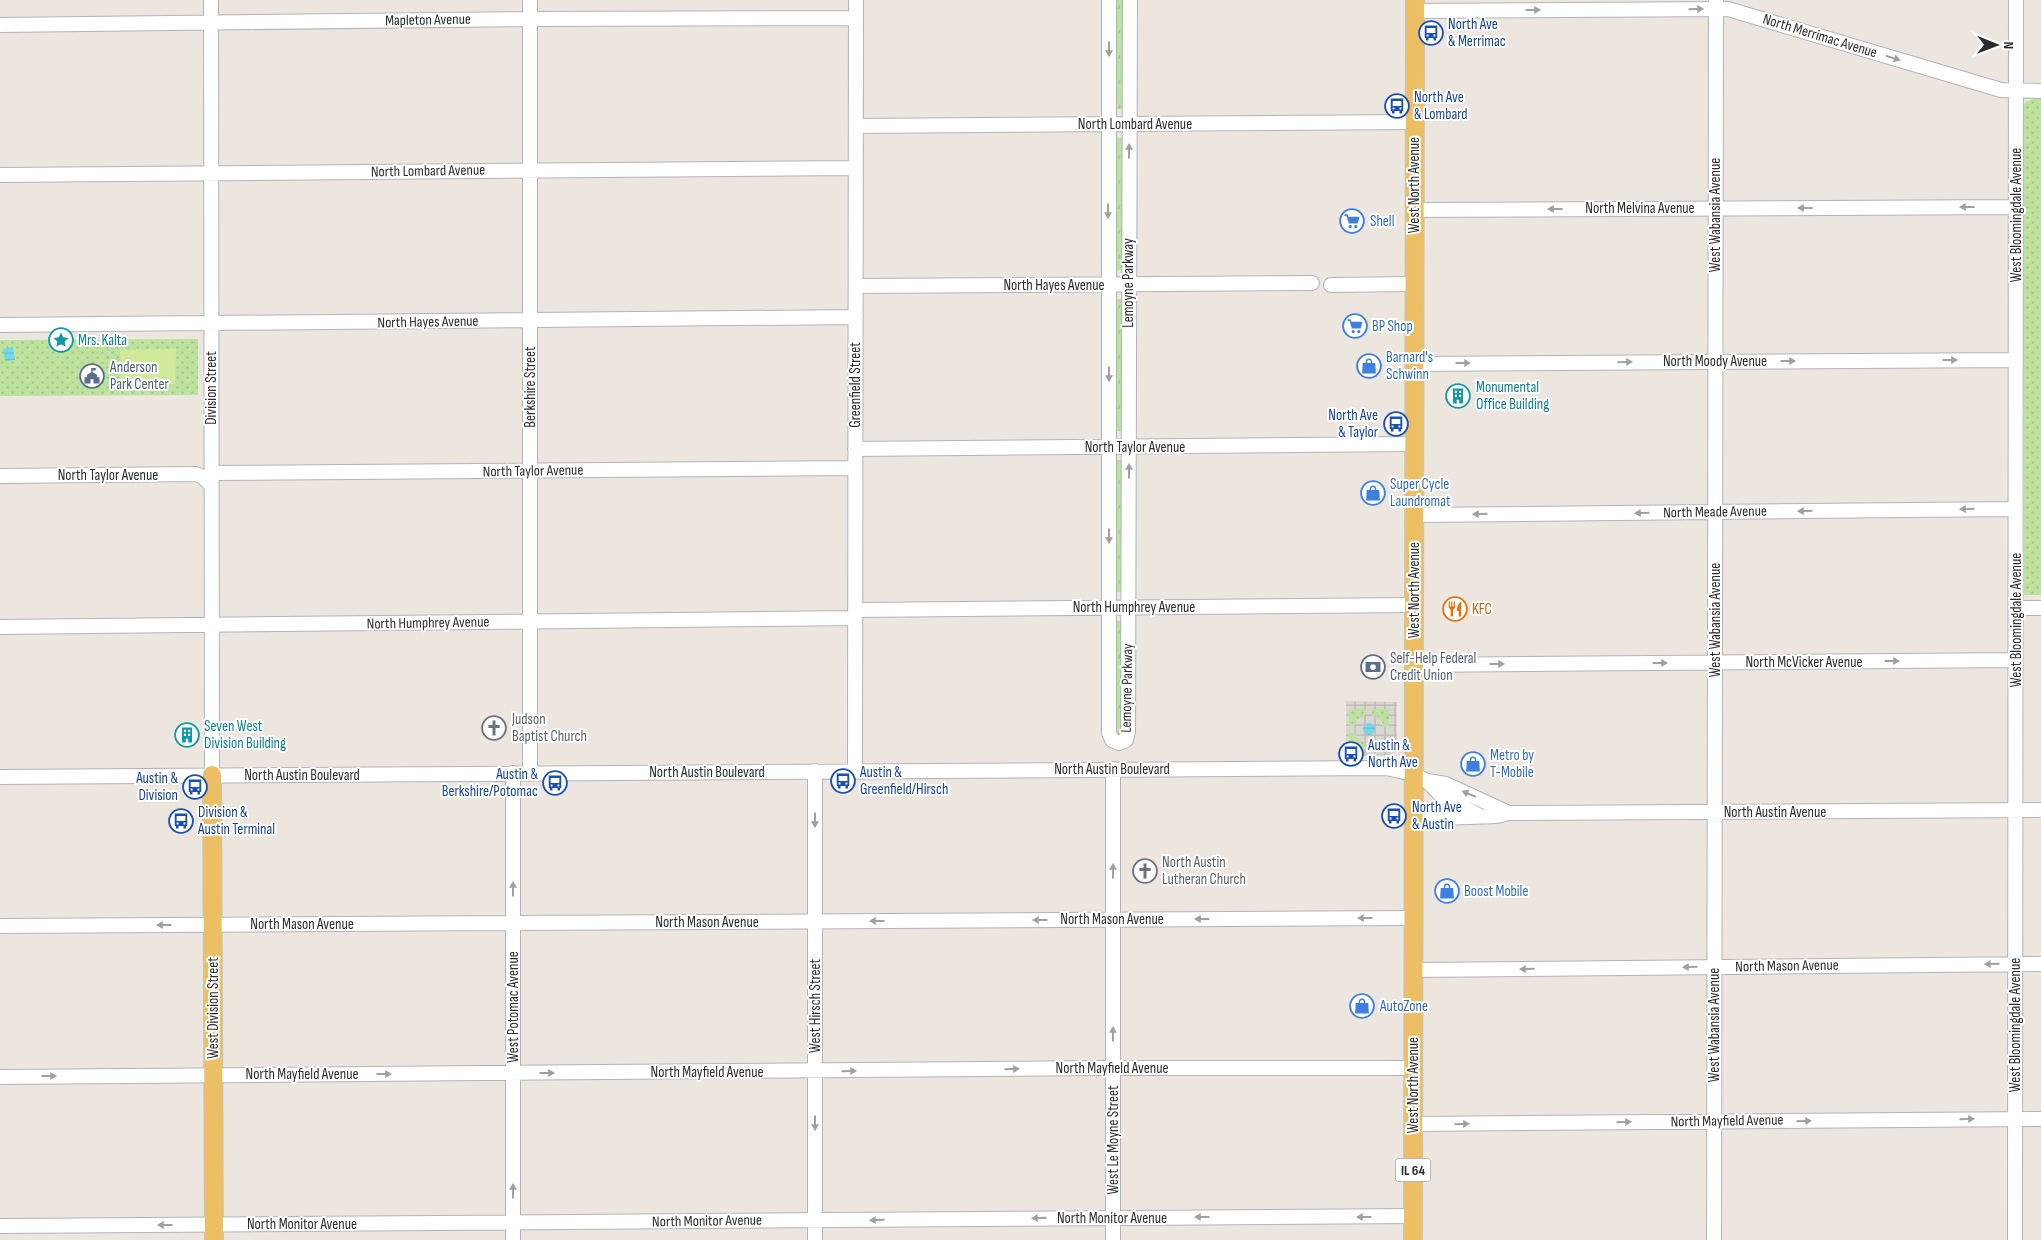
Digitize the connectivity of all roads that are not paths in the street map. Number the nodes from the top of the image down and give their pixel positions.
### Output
1 (212, 0) edge
2 (530, 0) edge
3 (856, 0) edge
4 (1109, 0) edge
5 (1130, 0) edge
6 (2016, 0) edge
7 (1716, 4) edge
8 (1415, 6) edge
9 (856, 18) junction
10 (530, 19) junction
11 (211, 22) junction
12 (0, 25) edge
13 (2041, 91) edge
14 (2016, 92) junction
15 (1414, 122) junction
16 (1108, 124) junction
17 (1129, 124) junction
18 (856, 126) junction
19 (856, 168) junction
20 (530, 170) junction
21 (212, 173) junction
22 (0, 175) edge
23 (2016, 207) junction
24 (1715, 208) junction
25 (1414, 210) junction
26 (1312, 283) dead end
27 (1109, 284) junction
28 (1128, 284) junction
29 (1331, 284) dead end
30 (1414, 284) junction
31 (856, 286) junction
32 (856, 317) junction
33 (530, 321) junction
34 (212, 324) junction
35 (0, 325) edge
36 (2016, 360) junction
37 (1715, 361) junction
38 (1414, 364) junction
39 (1414, 444) junction
40 (1109, 447) junction
41 (1129, 447) junction
42 (855, 449) junction
43 (855, 468) junction
44 (530, 472) junction
45 (0, 476) edge
46 (211, 479) junction
47 (2016, 509) junction
48 (1715, 512) junction
49 (1414, 515) junction
50 (1414, 605) junction
51 (1128, 607) junction
52 (1109, 608) junction
53 (2016, 608) junction
54 (2041, 608) edge
55 (855, 614) junction
56 (530, 622) junction
57 (212, 626) junction
58 (0, 627) edge
59 (2016, 660) junction
60 (1715, 662) junction
61 (1414, 665) junction
62 (1113, 769) junction
63 (815, 771) junction
64 (855, 771) junction
65 (513, 773) junction
66 (530, 773) junction
67 (212, 775) junction
68 (0, 777) edge
69 (1420, 778) junction
70 (2015, 810) junction
71 (2041, 810) edge
72 (1715, 812) junction
73 (1509, 813) junction
74 (1481, 816) junction
75 (1413, 819) junction
76 (1413, 918) junction
77 (1113, 919) junction
78 (815, 921) junction
79 (513, 923) junction
80 (213, 924) junction
81 (0, 926) edge
82 (2015, 964) junction
83 (2041, 964) edge
84 (1714, 967) junction
85 (1413, 970) junction
86 (1113, 1068) junction
87 (1413, 1068) junction
88 (815, 1071) junction
89 (513, 1073) junction
90 (213, 1075) junction
91 (0, 1077) edge
92 (2015, 1119) junction
93 (2041, 1119) edge
94 (1714, 1122) junction
95 (1413, 1124) junction
96 (1413, 1216) junction
97 (1113, 1217) junction
98 (814, 1220) junction
99 (513, 1223) junction
100 (0, 1226) edge
101 (214, 1232) edge
102 (513, 1240) edge
103 (814, 1240) edge
104 (1113, 1240) edge
105 (1413, 1240) edge
106 (1714, 1240) edge
107 (2015, 1240) edge

1 - 11 street, Division Street
2 - 10 street, Berkshire Street
3 - 9 street, Greenfield Street
4 -> 16 street, Lemoyne Parkway
5 - 17 street, Lemoyne Parkway
6 - 14 street, West Bloomingdale Avenue
8 -> 7 street, North Merrimac Avenue
7 -> 14 street, North Merrimac Avenue
7 - 24 street, West Wabansia Avenue
8 - 15 main road, West North Avenue / IL 64
9 - 10 street, Mapleton Avenue
9 - 18 street, Greenfield Street
10 - 11 street, Mapleton Avenue
10 - 20 street, Berkshire Street
11 - 12 street, Mapleton Avenue
11 - 21 street, Division Street
13 - 14 street, North Merrimac Avenue
14 - 23 street, West Bloomingdale Avenue
15 - 17 street, North Lombard Avenue
15 - 25 main road, West North Avenue / IL 64
16 - 17 street, North Lombard Avenue
16 - 18 street, North Lombard Avenue
16 -> 27 street, Lemoyne Parkway
28 -> 17 street, Lemoyne Parkway
18 - 19 street, Greenfield Street
19 - 20 street, North Lombard Avenue
19 - 31 street, Greenfield Street
20 - 21 street, North Lombard Avenue
20 - 33 street, Berkshire Street
21 - 22 street, North Lombard Avenue
21 - 34 street, Division Street
23 -> 24 street, North Melvina Avenue
23 - 36 street, West Bloomingdale Avenue
24 -> 25 street, North Melvina Avenue
24 - 37 street, West Wabansia Avenue
25 - 30 main road, West North Avenue / IL 64
26 - 28 street, North Hayes Avenue
27 - 28 street, North Hayes Avenue
27 - 31 street, North Hayes Avenue
27 -> 40 street, Lemoyne Parkway
28 - 41 street, Lemoyne Parkway
29 - 30 street
30 - 38 main road, West North Avenue / IL 64
31 - 32 street, Greenfield Street
32 - 33 street, North Hayes Avenue
32 - 42 street, Greenfield Street
33 - 34 street, North Hayes Avenue
33 - 44 street, Berkshire Street
34 - 35 street, North Hayes Avenue
34 - 46 street, Division Street
37 -> 36 street, North Moody Avenue
36 - 47 street, West Bloomingdale Avenue
38 -> 37 street, North Moody Avenue
37 - 48 street, West Wabansia Avenue
38 - 39 main road, West North Avenue / IL 64
39 - 41 street, North Taylor Avenue
39 - 49 main road, West North Avenue / IL 64
40 - 41 street, North Taylor Avenue
40 - 42 street, North Taylor Avenue
40 -> 52 street, Lemoyne Parkway
51 -> 41 street, Lemoyne Parkway
42 - 43 street, Greenfield Street
43 - 44 street, North Taylor Avenue
43 - 55 street, Greenfield Street
44 - 46 street, North Taylor Avenue
44 - 56 street, Berkshire Street
45 - 46 street, North Taylor Avenue
46 - 57 street, Division Street
47 -> 48 street, North Meade Avenue
47 - 53 street, West Bloomingdale Avenue
48 -> 49 street, North Meade Avenue
48 - 60 street, West Wabansia Avenue
49 - 50 main road, West North Avenue / IL 64
50 - 51 street, North Humphrey Avenue
50 - 61 main road, West North Avenue / IL 64
51 - 52 street, North Humphrey Avenue
51 - 52 street, Lemoyne Parkway
52 - 55 street, North Humphrey Avenue
53 - 54 street
53 - 59 street, West Bloomingdale Avenue
55 - 56 street, North Humphrey Avenue
55 - 64 street, Greenfield Street
56 - 57 street, North Humphrey Avenue
56 - 66 street, Berkshire Street
57 - 58 street, North Humphrey Avenue
57 - 67 street, Division Street
60 -> 59 street, North McVicker Avenue
59 - 70 street, West Bloomingdale Avenue
61 -> 60 street, North McVicker Avenue
60 - 72 street, West Wabansia Avenue
61 - 69 main road, West North Avenue / IL 64
62 - 64 street, North Austin Boulevard
62 - 69 street, North Austin Boulevard
77 -> 62 street, West Le Moyne Street
63 - 64 street, North Austin Boulevard
63 - 66 street, North Austin Boulevard
63 -> 78 street, West Hirsch Street
65 - 66 street, North Austin Boulevard
65 - 67 street, North Austin Boulevard
79 -> 65 street, West Potomac Avenue
67 - 68 street, North Austin Boulevard
67 - 80 main road, West Division Street
73 -> 69 street, North Austin Avenue
69 - 74 street
69 - 75 main road, West North Avenue / IL 64
70 - 71 street, North Austin Avenue
70 - 72 street, North Austin Avenue
70 - 82 street, West Bloomingdale Avenue
72 - 73 street, North Austin Avenue
72 - 84 street, West Wabansia Avenue
73 - 74 street, North Austin Avenue
74 - 75 street, North Austin Avenue
75 - 76 main road, West North Avenue / IL 64
76 -> 77 street, North Mason Avenue
76 - 85 main road, West North Avenue / IL 64
77 -> 78 street, North Mason Avenue
86 -> 77 street, West Le Moyne Street
78 - 79 street, North Mason Avenue
78 - 88 street, West Hirsch Street
79 - 80 street, North Mason Avenue
79 - 89 street, West Potomac Avenue
80 -> 81 street, North Mason Avenue
80 - 90 main road, West Division Street
82 - 83 street, North Mason Avenue
82 -> 84 street, North Mason Avenue
82 - 92 street, West Bloomingdale Avenue
84 -> 85 street, North Mason Avenue
84 - 94 street, West Wabansia Avenue
85 - 87 main road, West North Avenue / IL 64
86 - 87 street, North Mayfield Avenue
88 -> 86 street, North Mayfield Avenue
86 - 97 street, West Le Moyne Street
87 - 95 main road, West North Avenue / IL 64
89 -> 88 street, North Mayfield Avenue
88 -> 98 street, West Hirsch Street
90 -> 89 street, North Mayfield Avenue
99 -> 89 street, West Potomac Avenue
91 -> 90 street, North Mayfield Avenue
90 - 101 main road, West Division Street
92 - 93 street, North Mayfield Avenue
94 -> 92 street, North Mayfield Avenue
92 - 107 street, West Bloomingdale Avenue
95 -> 94 street, North Mayfield Avenue
94 - 106 street, West Wabansia Avenue
95 - 96 main road, West North Avenue / IL 64
96 -> 97 street, North Monitor Avenue
96 - 105 main road, West North Avenue / IL 64
97 -> 98 street, North Monitor Avenue
97 - 104 street, West Le Moyne Street
98 - 99 street, North Monitor Avenue
98 - 103 street, West Hirsch Street
99 - 101 street, North Monitor Avenue
99 - 102 street, West Potomac Avenue
101 -> 100 street, North Monitor Avenue

